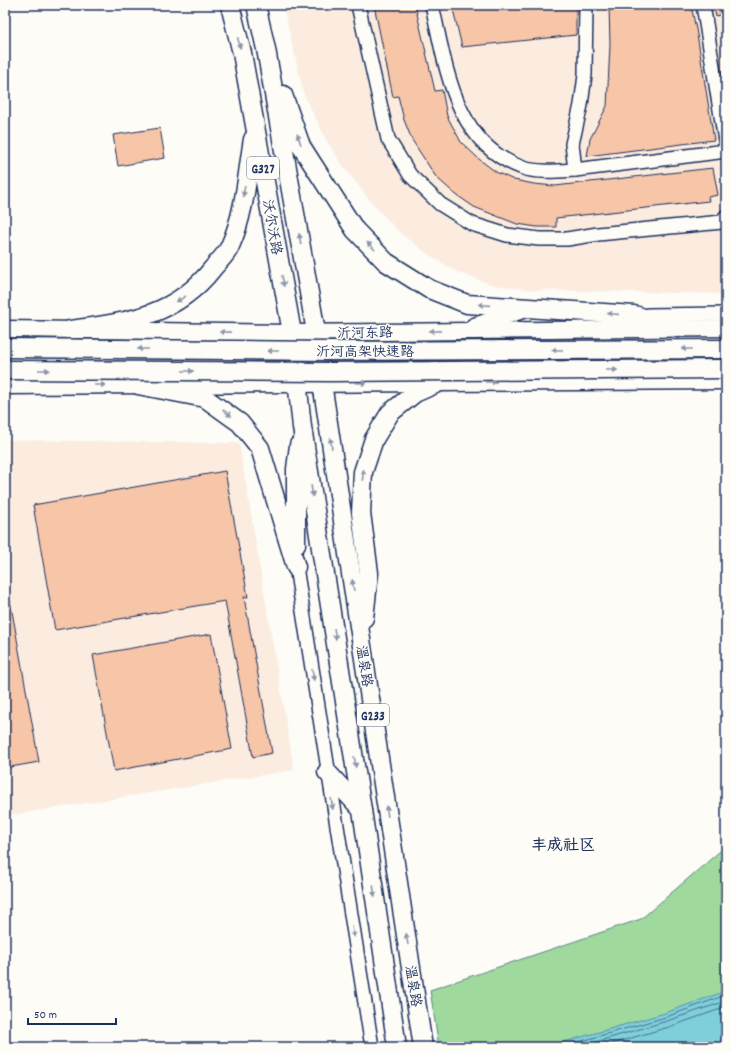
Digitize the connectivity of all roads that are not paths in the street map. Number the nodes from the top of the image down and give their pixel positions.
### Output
1 (230, 5) edge
2 (256, 5) edge
3 (358, 5) edge
4 (432, 5) edge
5 (586, 5) edge
6 (703, 5) edge
7 (266, 49) junction
8 (255, 125) junction
9 (726, 147) edge
10 (726, 151) edge
11 (575, 170) junction
12 (726, 216) edge
13 (530, 308) junction
14 (726, 314) edge
15 (634, 315) junction
16 (678, 328) junction
17 (726, 328) edge
18 (5, 329) edge
19 (70, 330) junction
20 (458, 331) junction
21 (316, 332) junction
22 (292, 333) junction
23 (5, 348) edge
24 (726, 349) edge
25 (726, 369) edge
26 (5, 370) edge
27 (440, 382) junction
28 (726, 382) edge
29 (322, 383) junction
30 (297, 384) junction
31 (138, 385) junction
32 (5, 386) edge
33 (302, 427) junction
34 (335, 472) junction
35 (361, 513) junction
36 (296, 568) junction
37 (361, 639) junction
38 (327, 772) junction
39 (362, 810) junction
40 (372, 1047) edge
41 (398, 1047) edge
42 (423, 1047) edge

1 -> 8 highway, 沃尔沃路 / G327
2 - 7 highway, 沃尔沃路 / G327
3 - 12 street
4 - 11 street
5 - 11 street
6 - 9 street
13 -> 7 highway
21 -> 7 highway, 沃尔沃路 / G327
8 -> 19 highway
8 -> 22 highway, 沃尔沃路 / G327
10 - 11 street
15 -> 13 highway
13 - 20 main road
14 - 15 street
15 - 16 highway
16 - 17 main road, 沂河东路
16 - 20 main road, 沂河东路
18 - 19 main road, 沂河东路
22 -> 19 main road, 沂河东路
20 -> 21 main road, 沂河东路
21 - 22 main road, 沂河东路
21 - 29 highway, 温泉路 / G233
22 - 30 highway, 温泉路 / G233
24 -> 23 highway, 沂河高架快速路, bridge
26 -> 25 highway, 沂河高架快速路, bridge
27 -> 28 main road
29 -> 27 main road
35 -> 27 highway
29 - 30 main road
34 -> 29 highway, 温泉路 / G233
30 - 31 main road
30 - 33 highway, 温泉路 / G233
32 -> 31 main road
31 -> 36 highway
33 - 36 highway
33 -> 39 highway, 温泉路 / G233
34 - 35 highway
37 -> 34 highway, 温泉路 / G233
35 - 37 highway
36 -> 38 street
42 -> 37 highway, 温泉路 / G233
38 - 39 highway
38 -> 40 street
39 -> 41 highway, 温泉路 / G233

